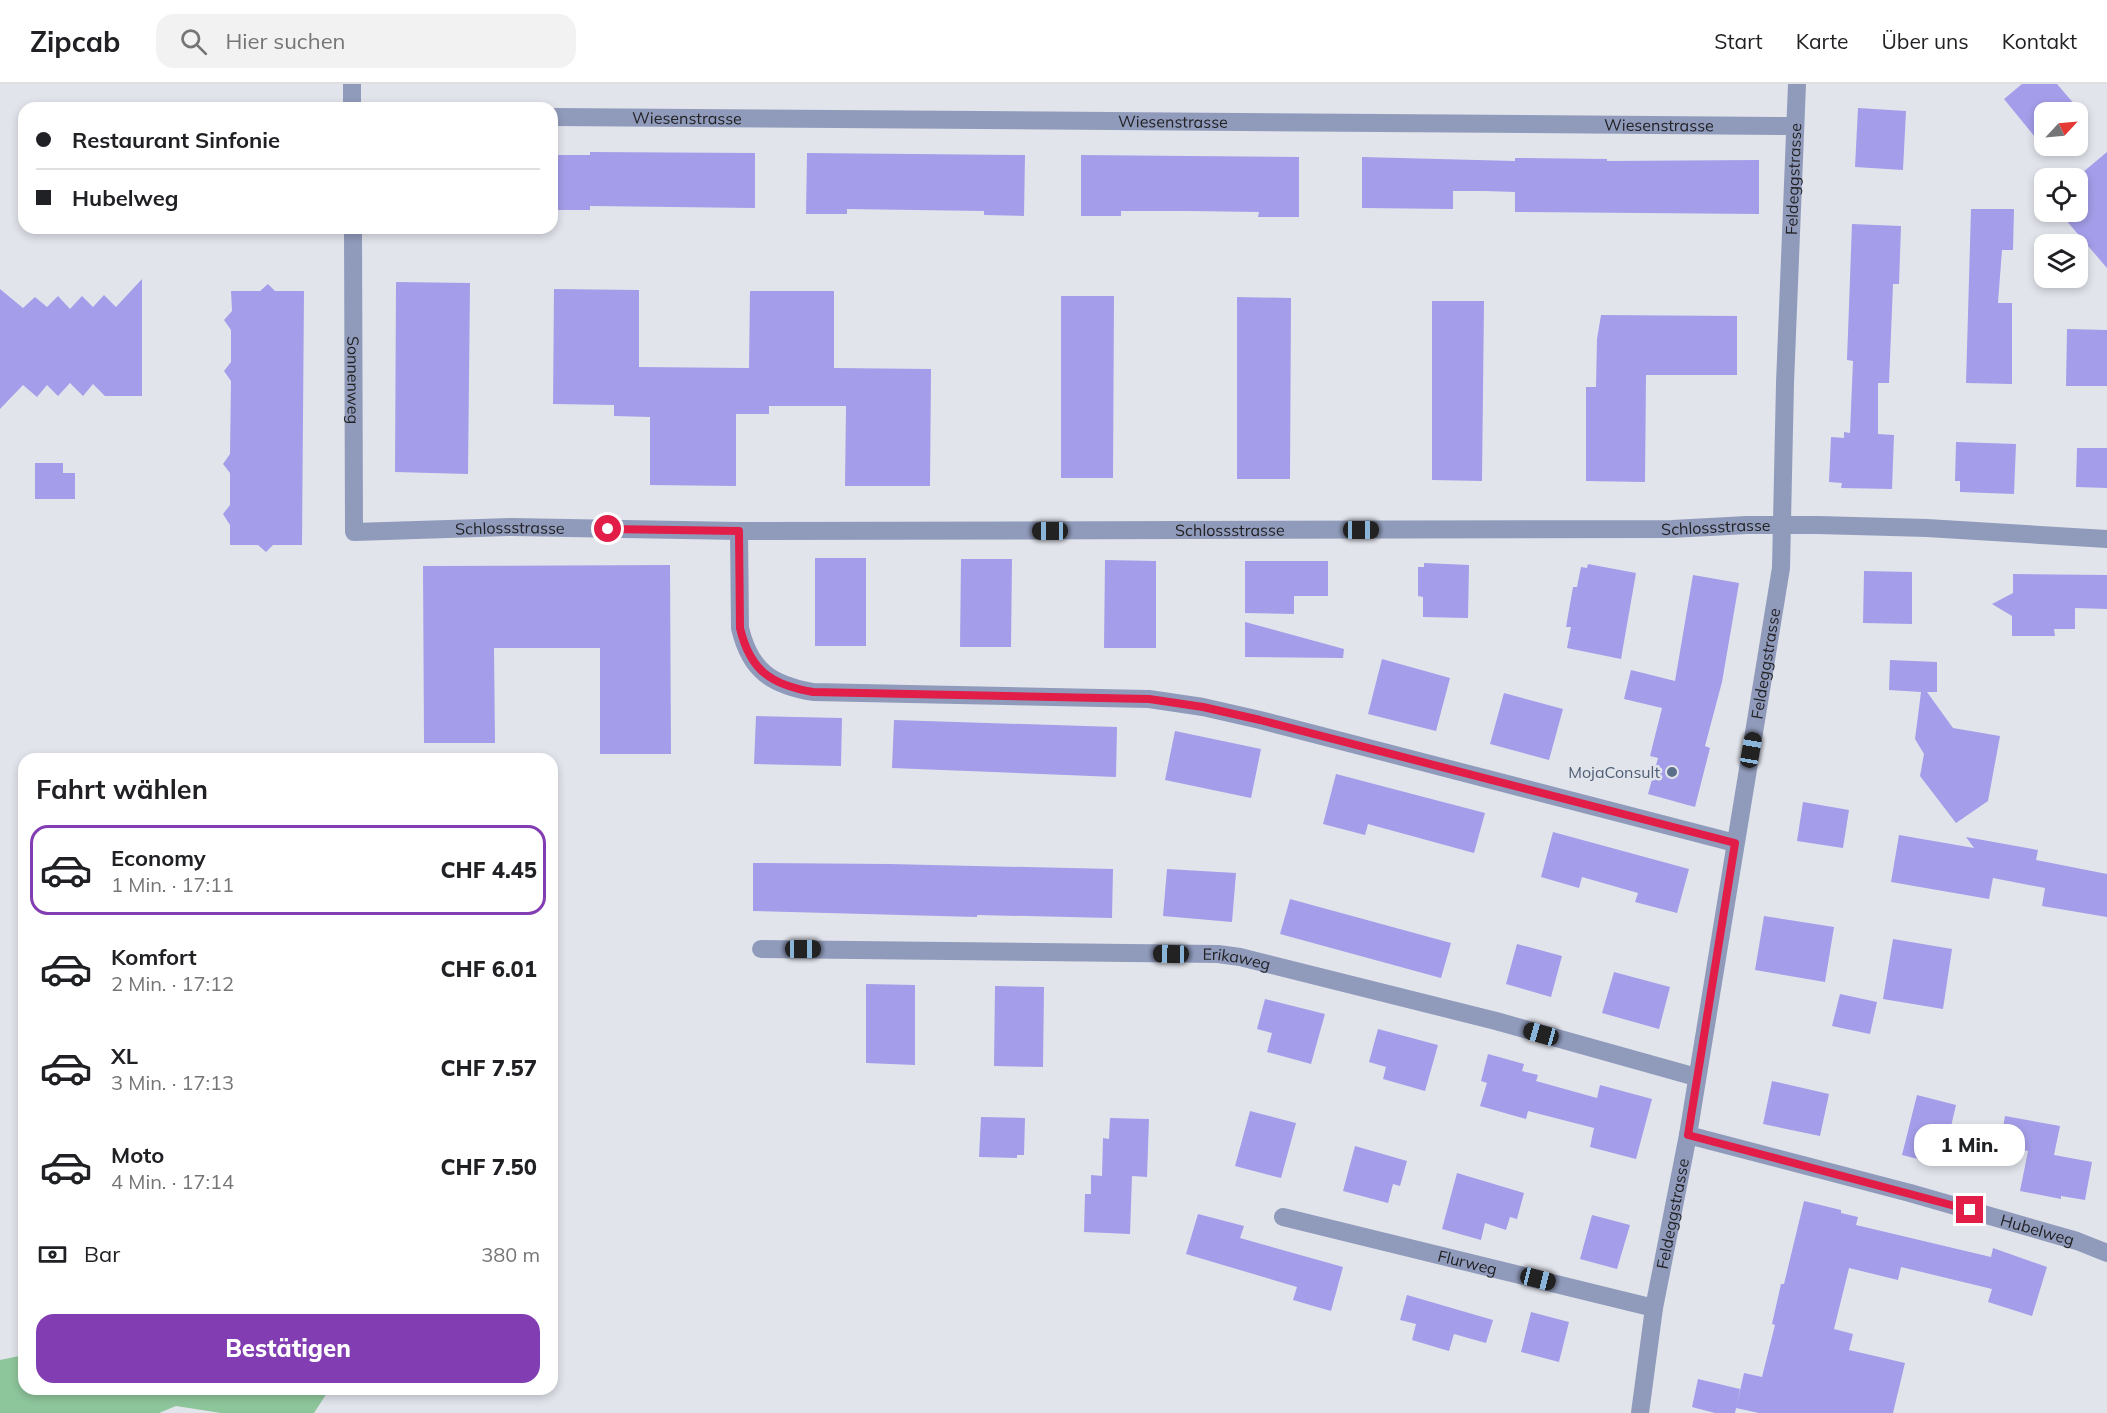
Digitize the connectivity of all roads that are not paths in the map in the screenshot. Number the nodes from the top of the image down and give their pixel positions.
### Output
1 (352, 84) edge
2 (1797, 84) edge
3 (352, 102) edge
4 (558, 117) edge
5 (1795, 126) junction
6 (353, 234) edge
7 (1782, 525) junction
8 (739, 531) junction
9 (354, 532) joint
10 (2107, 539) edge
11 (1735, 843) junction
12 (761, 949) dead end
13 (1696, 1077) junction
14 (1688, 1135) junction
15 (1283, 1217) dead end
16 (2107, 1253) edge
17 (1654, 1308) junction
18 (1640, 1413) edge

1 - 3 street
2 - 5 street, Feldeggstrasse
4 - 5 street, Wiesenstrasse
5 - 7 street, Feldeggstrasse
6 - 9 street, Sonnenweg
7 - 8 street, Schlossstrasse
7 - 10 street, Schlossstrasse
7 - 11 street, Feldeggstrasse
8 - 9 street, Schlossstrasse
8 - 11 street
11 - 13 street, Feldeggstrasse
12 - 13 street, Erikaweg
13 - 14 street, Feldeggstrasse
14 - 16 street, Hubelweg
14 - 17 street, Feldeggstrasse
15 - 17 street, Flurweg
17 - 18 street, Feldeggstrasse

